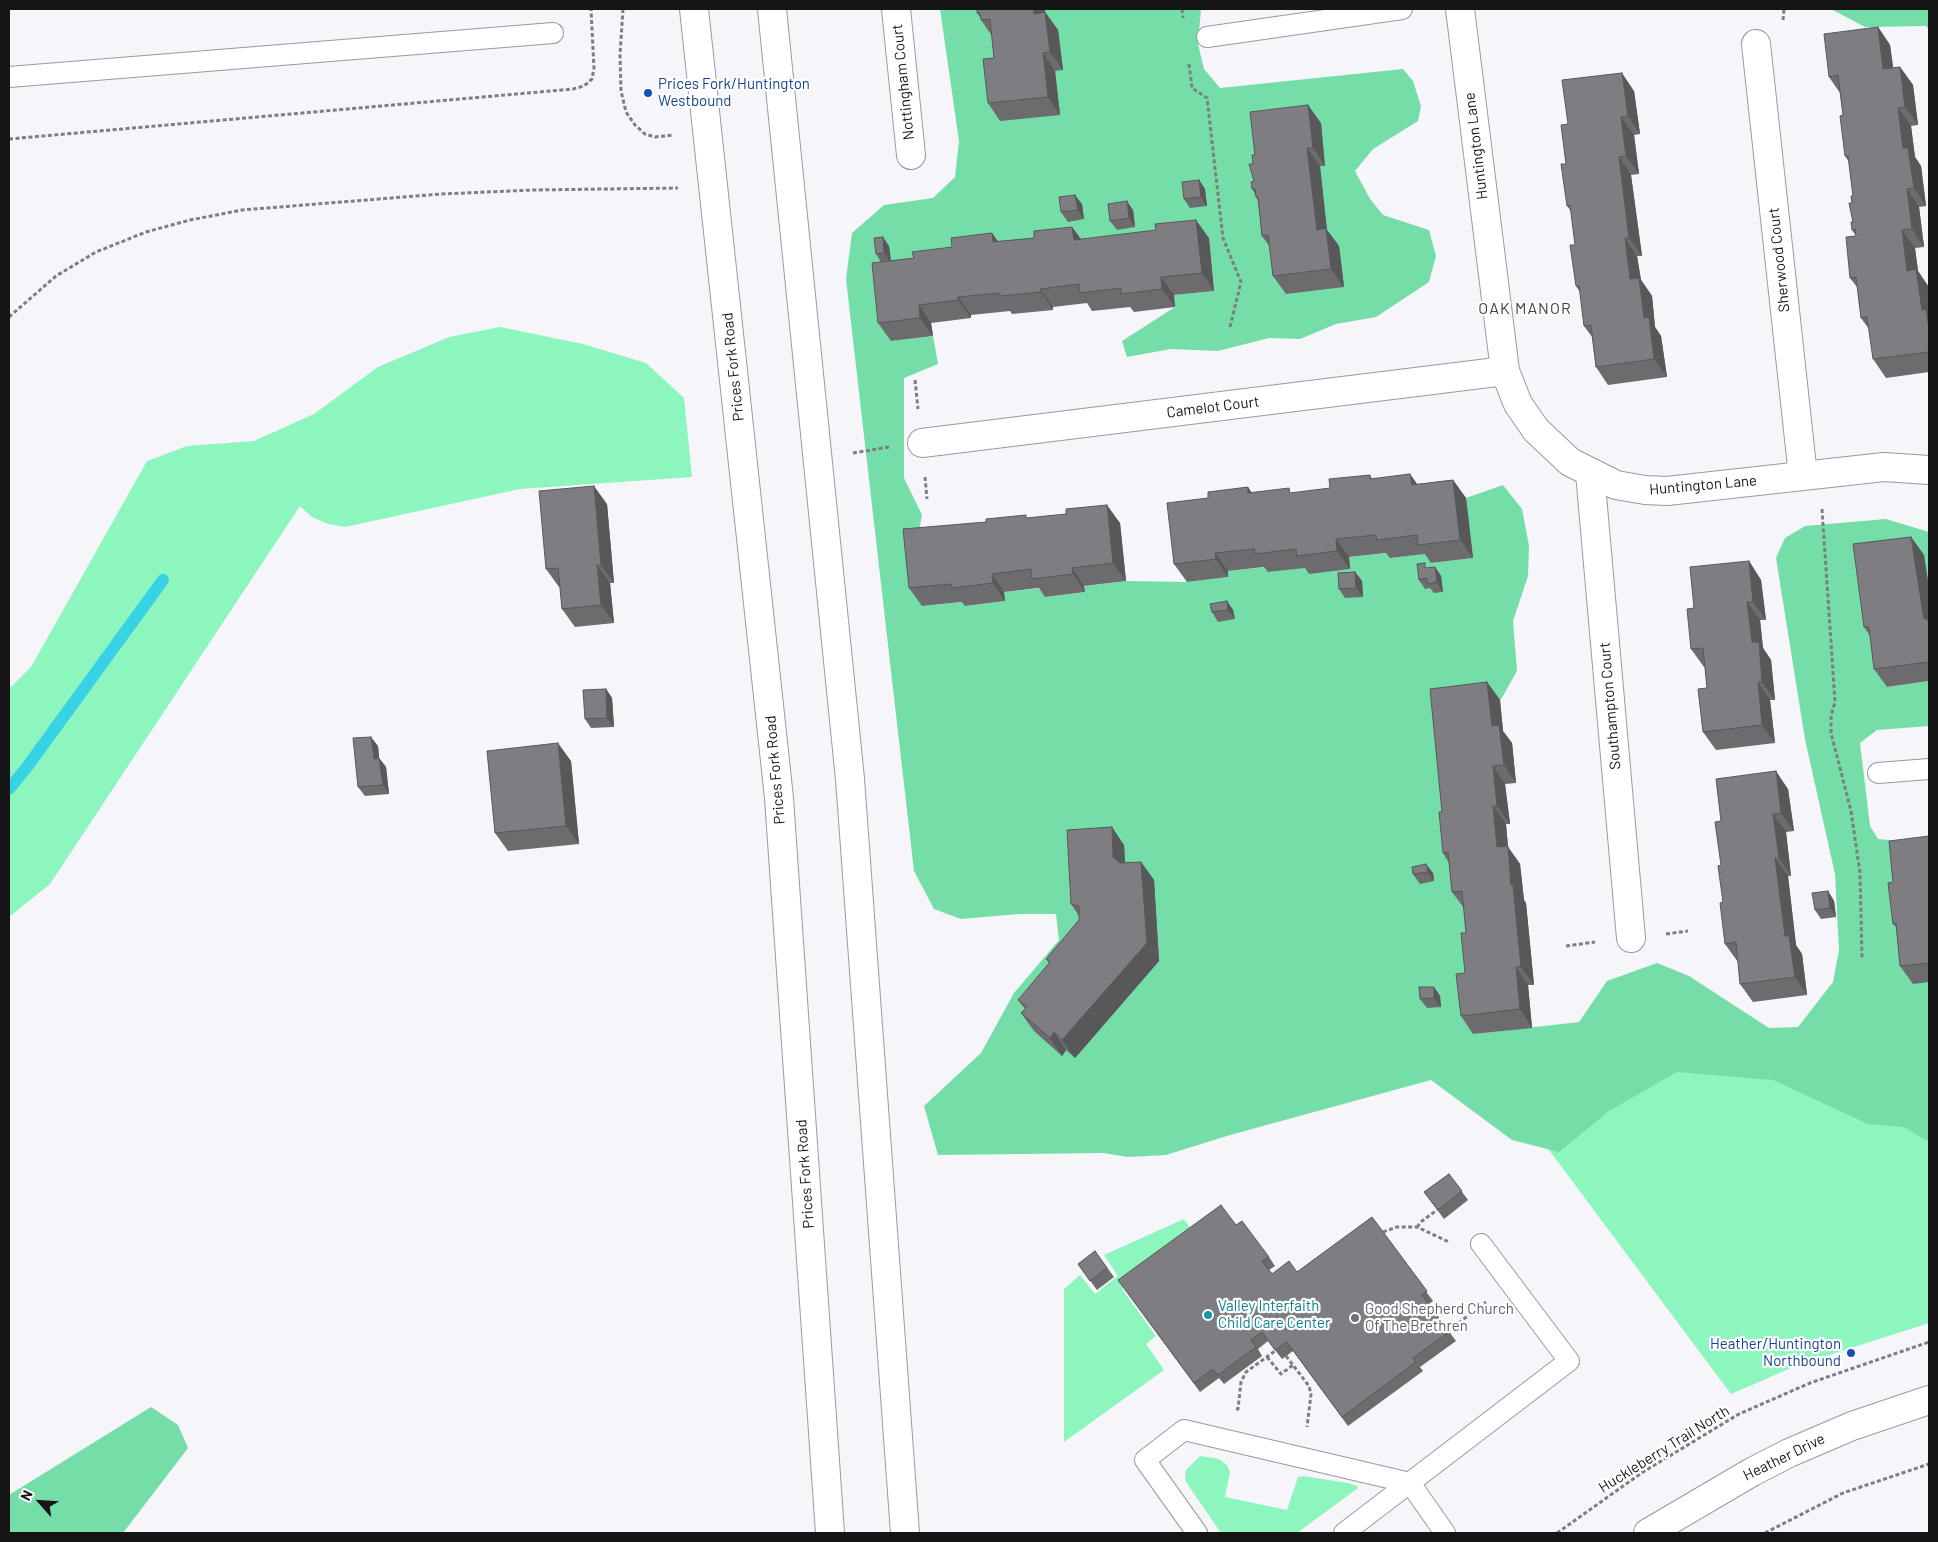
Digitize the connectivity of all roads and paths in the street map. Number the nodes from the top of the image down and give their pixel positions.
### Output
1 (591, 9) edge
2 (623, 9) edge
3 (694, 9) edge
4 (772, 9) edge
5 (896, 9) edge
6 (1182, 9) edge
7 (1402, 9) edge
8 (1460, 9) edge
9 (1784, 9) edge
10 (1184, 24) dead end
11 (1783, 25) dead end
12 (553, 33) dead end
13 (1207, 37) dead end
14 (1756, 44) dead end
15 (1188, 59) dead end
16 (9, 77) edge
17 (673, 135) dead end
18 (9, 139) edge
19 (911, 155) dead end
20 (679, 188) dead end
21 (9, 317) edge
22 (1230, 327) dead end
23 (1505, 372) junction
24 (922, 443) dead end
25 (890, 447) dead end
26 (852, 453) dead end
27 (1929, 470) edge
28 (1590, 473) junction
29 (1803, 476) junction
30 (1821, 514) dead end
31 (1929, 769) edge
32 (1878, 773) dead end
33 (1631, 938) dead end
34 (1862, 959) dead end
35 (1437, 1210) edge
36 (1417, 1228) junction
37 (1383, 1232) edge
38 (1452, 1243) dead end
39 (1481, 1244) dead end
40 (1464, 1319) dead end
41 (1448, 1331) edge
42 (1929, 1342) edge
43 (1275, 1351) edge
44 (1286, 1356) dead end
45 (1267, 1357) junction
46 (1293, 1365) junction
47 (1929, 1400) edge
48 (1228, 1407) dead end
49 (1307, 1428) dead end
50 (1929, 1464) edge
51 (1410, 1483) junction
52 (830, 1533) edge
53 (905, 1533) edge
54 (1197, 1533) edge
55 (1344, 1533) edge
56 (1445, 1533) edge
57 (1557, 1533) edge
58 (1648, 1533) edge
59 (1765, 1533) edge

1 - 18 path
2 - 17 path
3 - 52 main road, Prices Fork Road
4 - 53 main road
5 - 19 main road, Nottingham Court
6 - 10 path
7 - 13 lane
8 - 23 main road, Huntington Lane
9 - 11 path
12 - 16 lane
14 - 29 main road, Sherwood Court
15 - 22 path
20 - 21 path
23 - 24 main road, Camelot Court
23 - 28 main road, Huntington Lane
25 - 26 path
27 - 29 main road, Huntington Lane
28 - 29 main road, Huntington Lane
28 - 33 main road, Southampton Court
30 - 34 path
31 - 32 lane
35 - 36 path
36 - 37 path
36 - 38 path
39 - 51 lane
40 - 41 path
42 - 57 path, Huckleberry Trail North
43 - 45 path
44 - 46 path
45 - 46 path
45 - 48 path
46 - 49 path
47 - 58 main road, Heather Drive
50 - 59 path
51 - 54 lane
51 - 55 lane
51 - 56 lane

